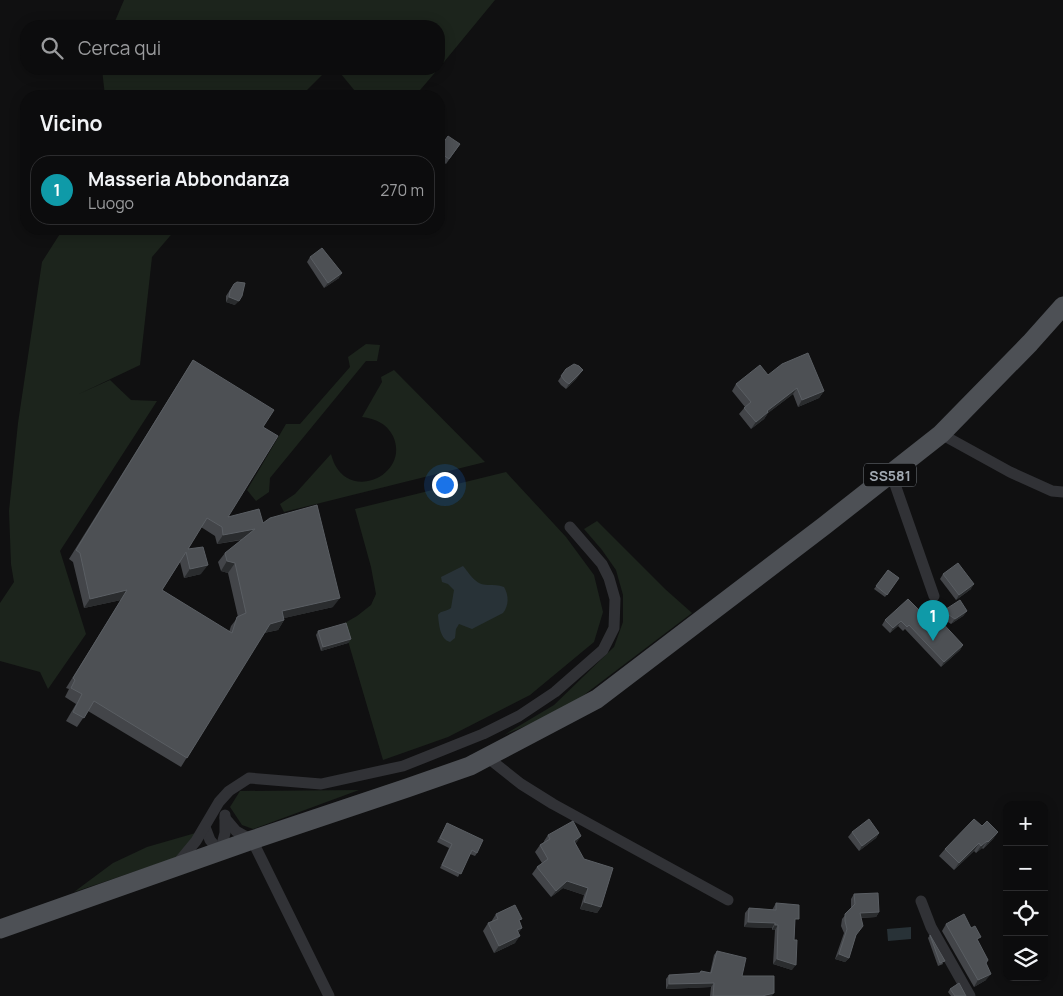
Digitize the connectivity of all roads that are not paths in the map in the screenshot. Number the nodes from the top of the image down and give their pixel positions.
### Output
1 (1063, 306) edge
2 (941, 434) junction
3 (891, 474) junction
4 (1063, 492) edge
5 (570, 527) dead end
6 (934, 596) dead end
7 (487, 757) junction
8 (221, 800) junction
9 (225, 818) junction
10 (205, 827) junction
11 (252, 840) junction
12 (220, 852) junction
13 (175, 868) junction
14 (728, 900) dead end
15 (921, 902) dead end
16 (0, 929) edge
17 (329, 996) edge
18 (970, 996) edge

1 - 2 main road, SS581
2 - 3 main road, SS581
2 - 4 street
3 - 6 street
3 - 7 main road, SS581
5 - 8 street
7 - 11 main road
7 - 14 street
8 - 9 street
8 - 10 street
9 - 11 street
9 - 12 street
10 - 12 street
10 - 13 street
11 - 12 main road
11 - 17 street
12 - 13 main road
13 - 16 main road
15 - 18 street

